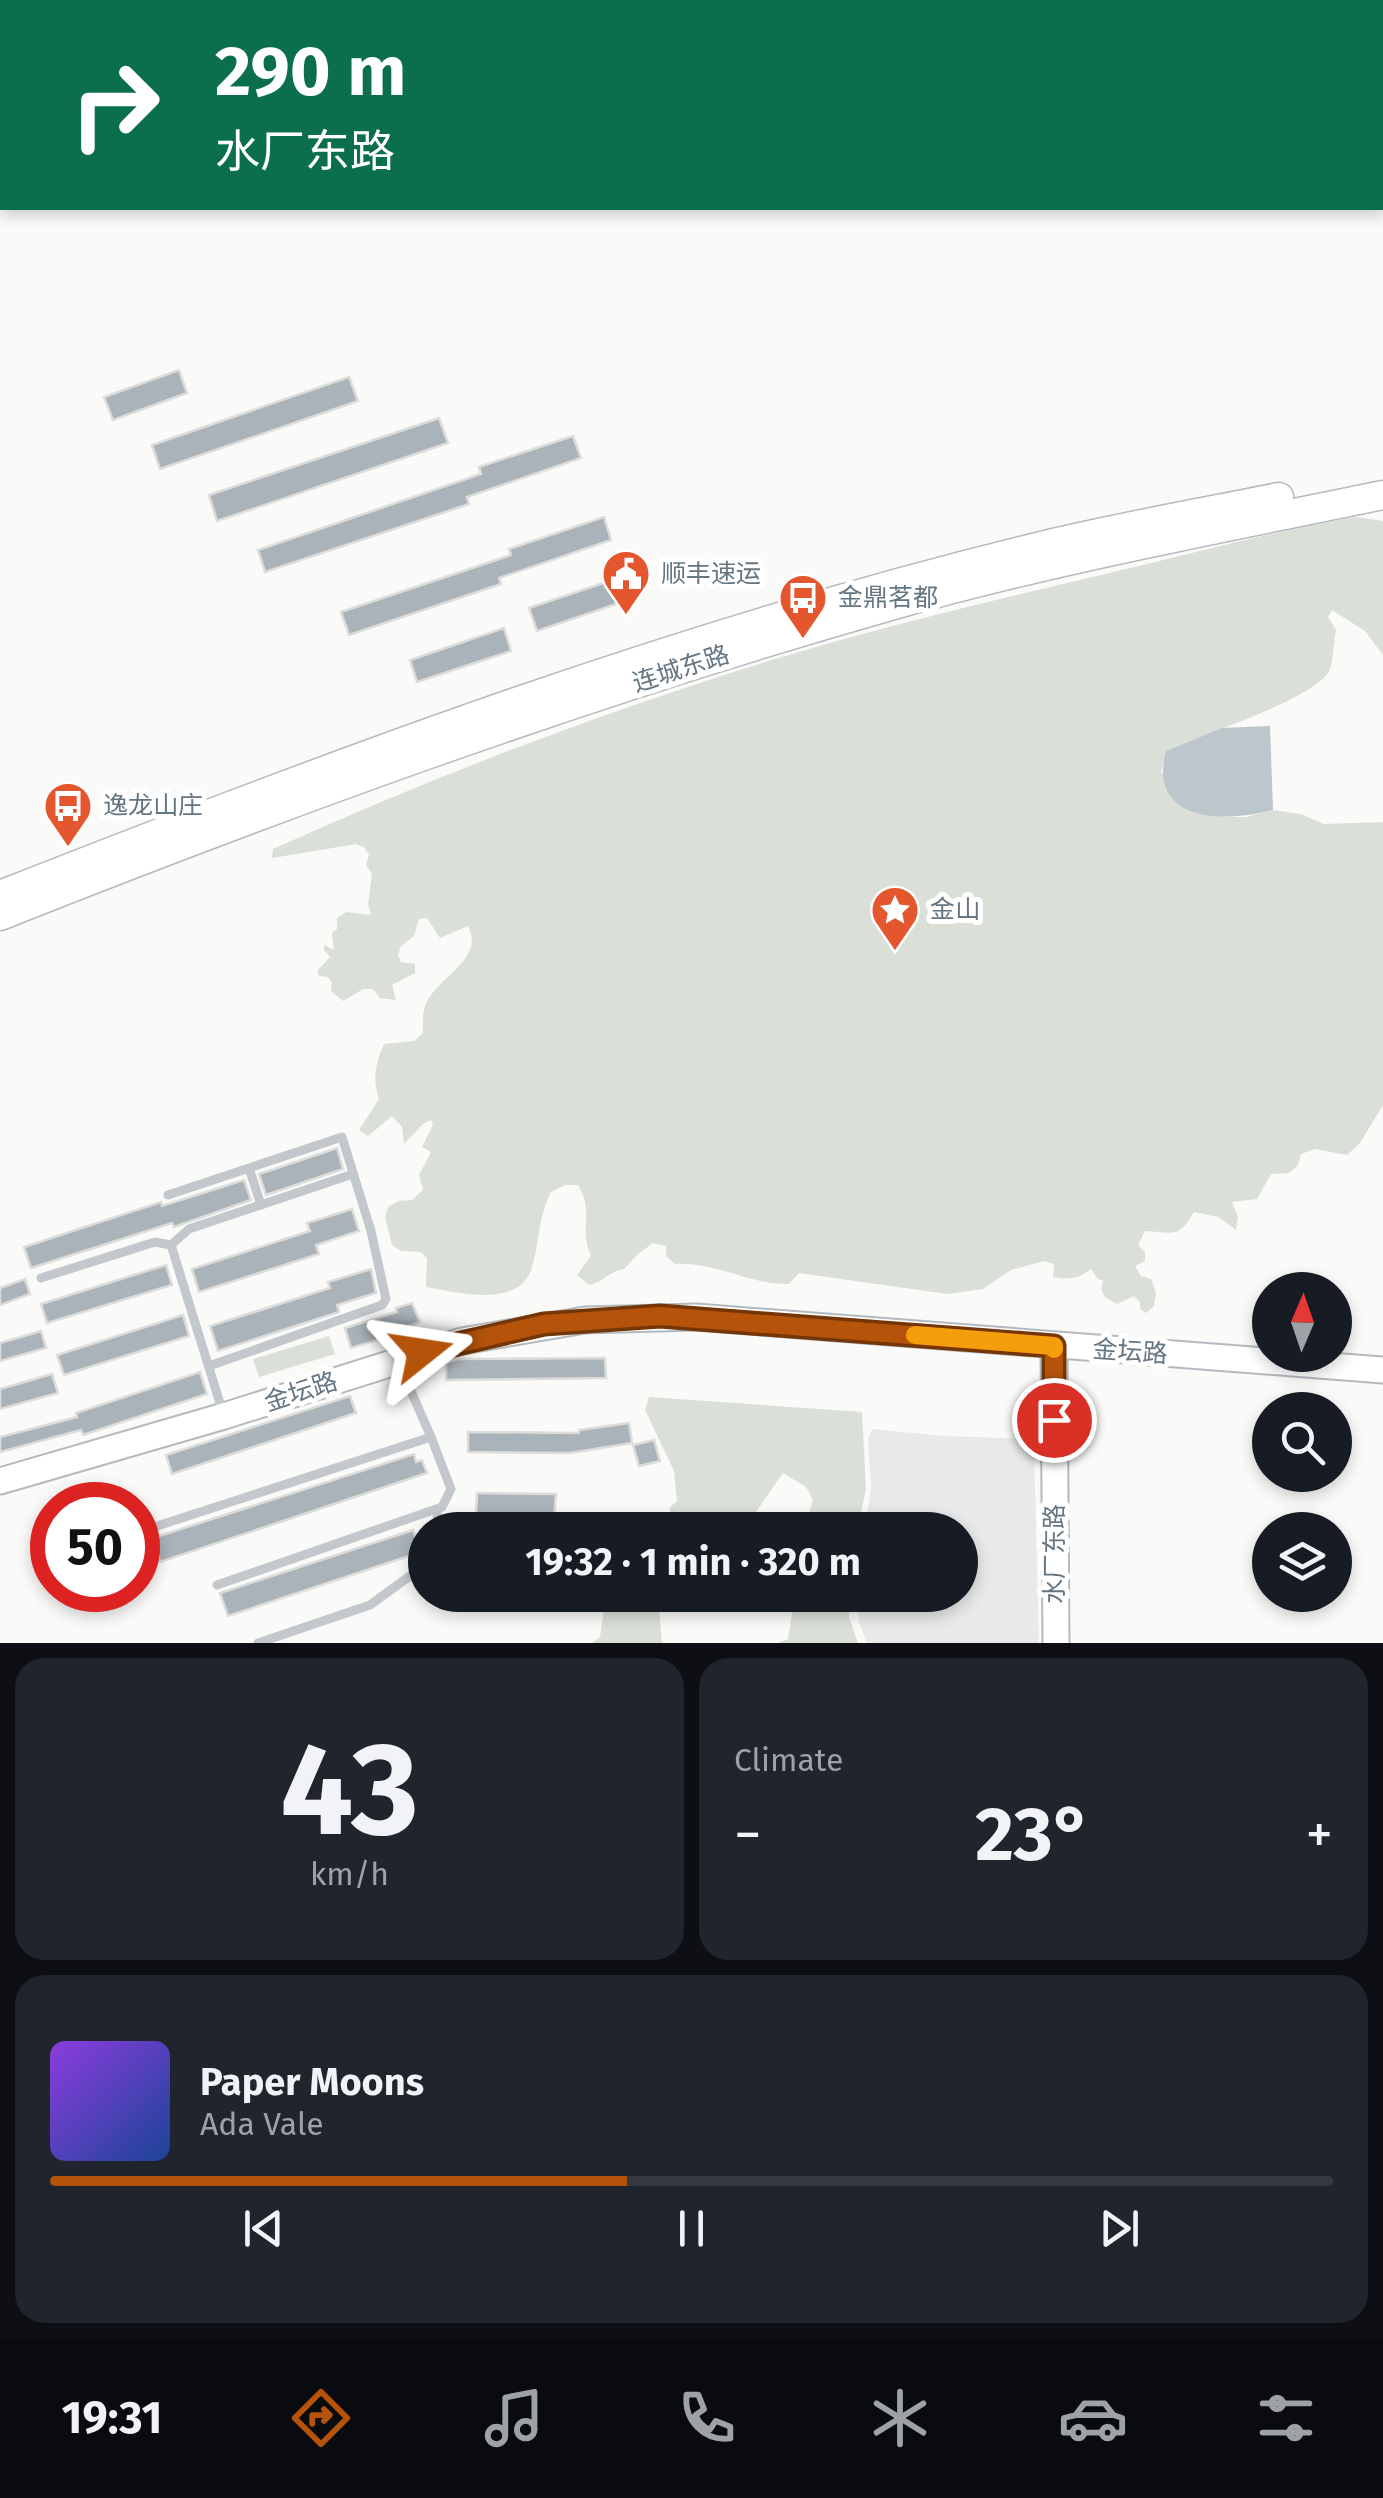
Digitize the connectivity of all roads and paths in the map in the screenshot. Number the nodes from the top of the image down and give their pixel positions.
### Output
1 (1383, 476) edge
2 (1383, 495) edge
3 (0, 895) edge
4 (0, 916) edge
5 (248, 1168) junction
6 (353, 1174) junction
7 (168, 1195) dead end
8 (261, 1205) junction
9 (172, 1245) junction
10 (41, 1278) dead end
11 (1054, 1346) junction
12 (397, 1360) junction
13 (209, 1366) junction
14 (1383, 1370) edge
15 (224, 1416) junction
16 (431, 1436) junction
17 (0, 1480) edge
18 (436, 1510) joint
19 (160, 1525) edge
20 (408, 1577) edge
21 (217, 1585) dead end
22 (258, 1643) edge
23 (1056, 1643) edge

1 - 3 main road, 连城东路
2 - 4 main road, 连城东路
5 - 6 lane
5 - 7 lane
5 - 8 lane
6 - 8 lane
6 - 13 lane
8 - 9 lane
9 - 10 lane
9 - 13 lane
11 - 12 main road, 金坛路
11 - 14 main road, 金坛路
11 - 23 main road, 水厂东路
12 - 15 main road, 金坛路
12 - 16 lane
13 - 15 lane
15 - 17 main road, 金坛路
16 - 18 lane
16 - 19 lane
18 - 21 lane
20 - 22 lane

